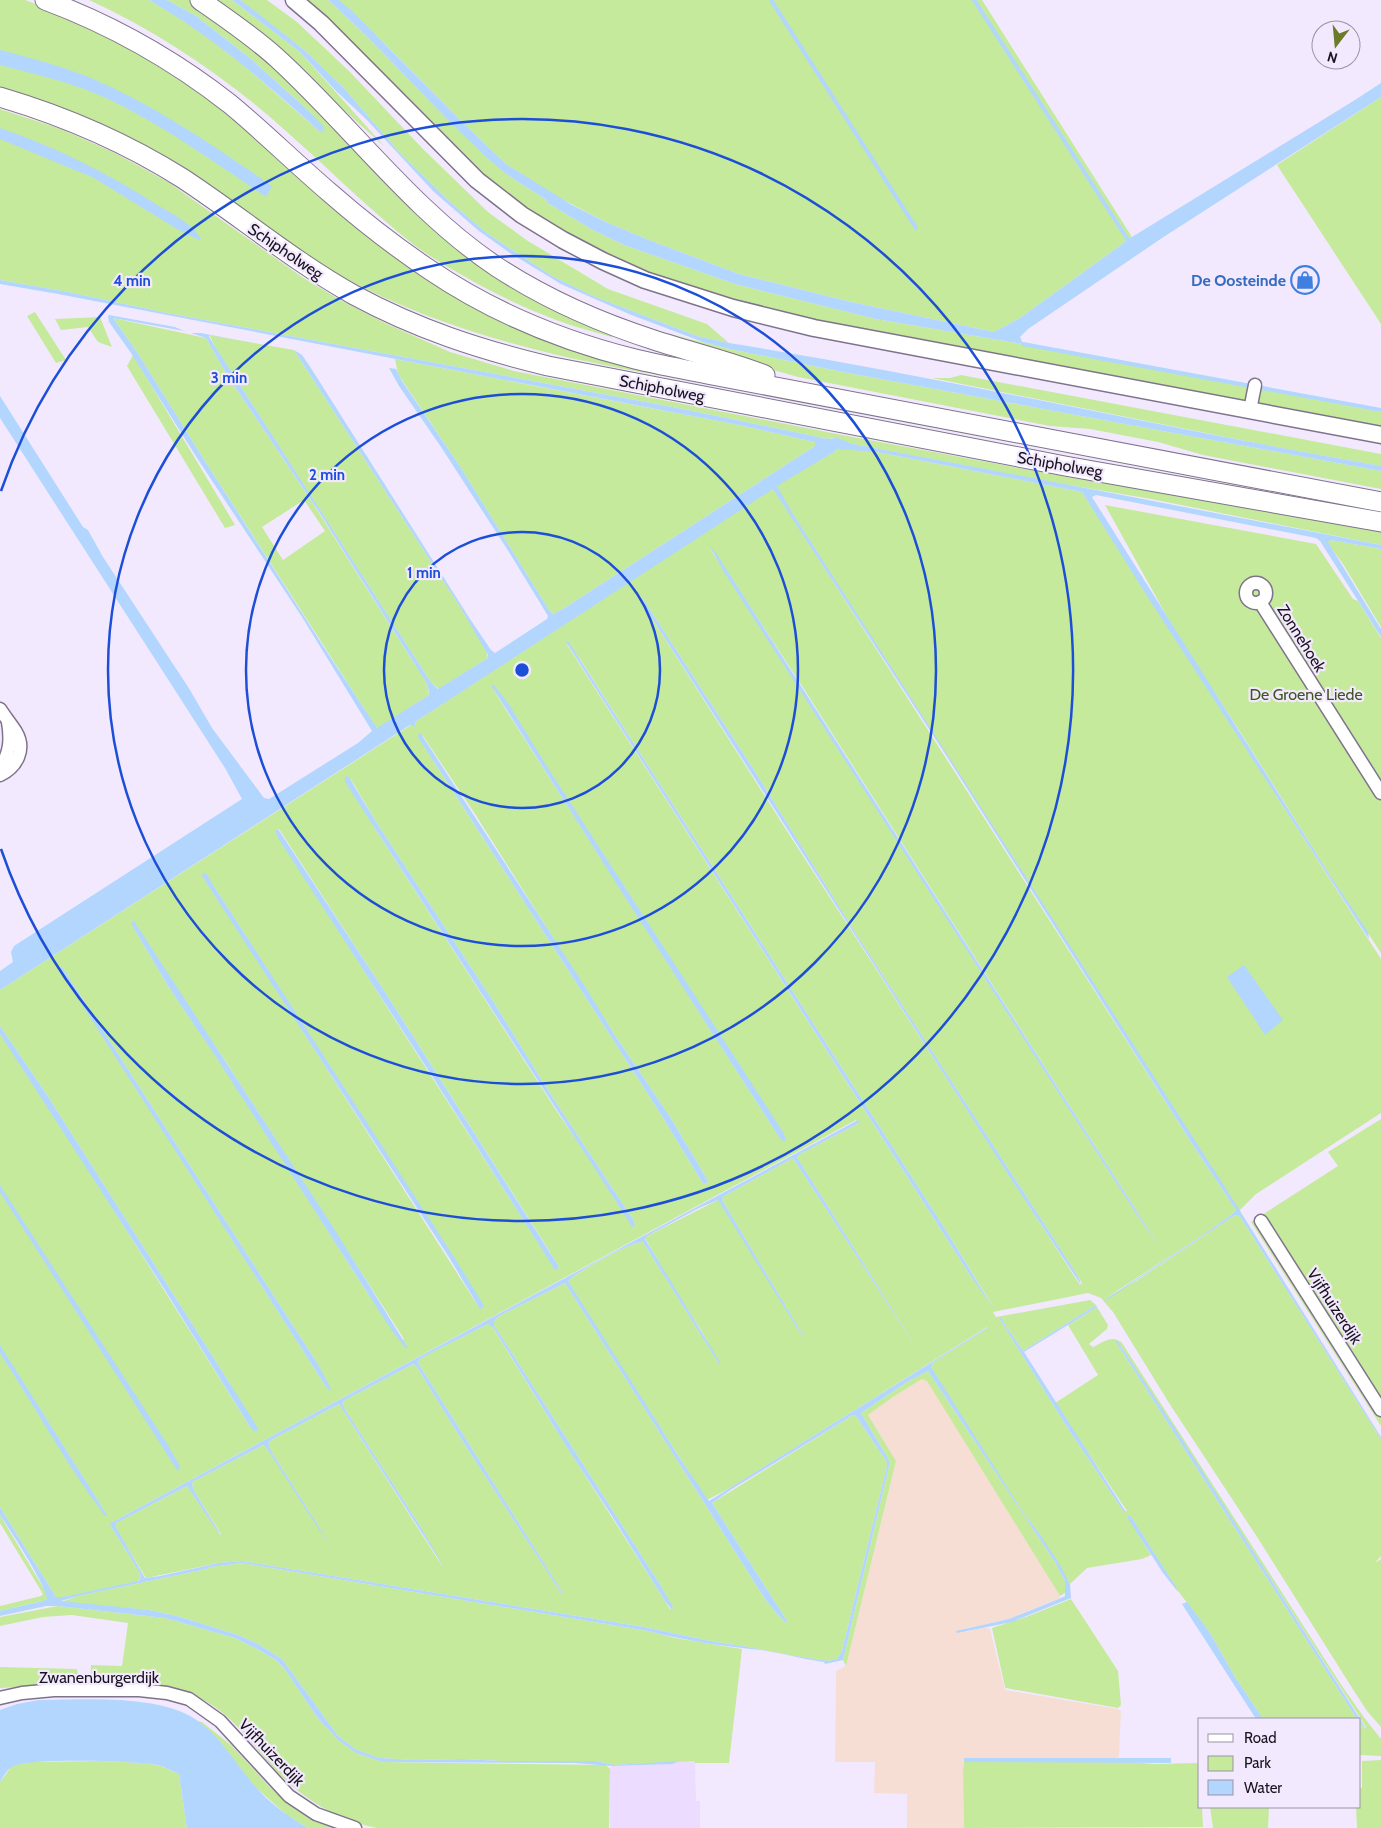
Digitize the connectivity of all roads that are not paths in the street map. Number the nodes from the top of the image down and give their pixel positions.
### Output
1 (45, 0) edge
2 (200, 0) edge
3 (294, 0) edge
4 (0, 97) edge
5 (1255, 385) dead end
6 (814, 395) junction
7 (1251, 406) junction
8 (1381, 435) edge
9 (1381, 502) edge
10 (1381, 522) edge
11 (1260, 602) dead end
12 (0, 709) edge
13 (8, 722) junction
14 (0, 768) edge
15 (0, 774) edge
16 (1381, 793) edge
17 (1261, 1221) dead end
18 (1381, 1410) edge
19 (0, 1698) edge
20 (220, 1721) joint
21 (355, 1828) edge

1 - 6 highway, Schipholweg
2 - 6 highway
3 - 7 main road
4 - 10 highway, Schipholweg
5 - 7 street
6 - 9 highway, Schipholweg
7 - 8 main road
11 - 16 street, Zonnehoek
12 - 13 street
13 - 14 street
13 - 15 street
17 - 18 street, Vijfhuizerdijk
19 - 20 street, Zwanenburgerdijk
20 - 21 street, Vijfhuizerdijk

